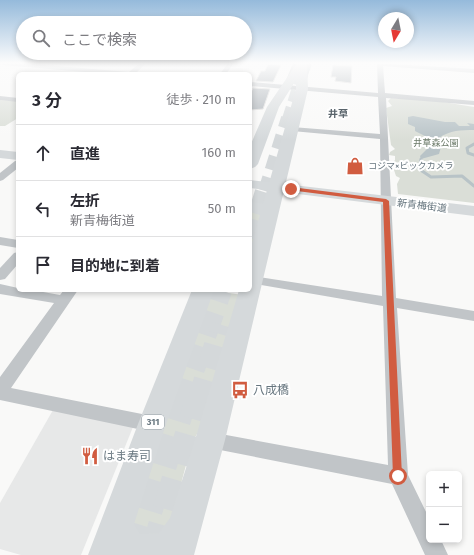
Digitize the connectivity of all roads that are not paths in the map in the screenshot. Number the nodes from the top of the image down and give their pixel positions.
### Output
1 (284, 89) joint
2 (382, 89) edge
3 (301, 91) junction
4 (382, 95) junction
5 (0, 98) edge
6 (16, 100) edge
7 (474, 103) edge
8 (292, 129) junction
9 (384, 137) junction
10 (0, 154) edge
11 (16, 156) edge
12 (252, 159) edge
13 (16, 165) edge
14 (0, 178) edge
15 (252, 184) edge
16 (276, 187) junction
17 (386, 201) junction
18 (252, 207) edge
19 (474, 211) edge
20 (269, 214) junction
21 (0, 241) edge
22 (16, 244) edge
23 (16, 258) edge
24 (0, 276) edge
25 (252, 282) edge
26 (252, 286) edge
27 (0, 289) edge
28 (16, 290) edge
29 (34, 292) edge
30 (202, 292) edge
31 (249, 292) edge
32 (67, 295) edge
33 (390, 302) junction
34 (474, 316) edge
35 (0, 391) edge
36 (152, 424) junction
37 (210, 440) junction
38 (398, 476) junction
39 (117, 524) junction
40 (426, 534) edge
41 (180, 541) edge
42 (431, 543) edge
43 (106, 555) edge
44 (437, 555) edge

1 - 3 main road
1 - 12 main road
2 - 4 street
3 - 4 street
3 - 8 main road
4 - 7 street
4 - 9 street
5 - 6 street
8 - 9 street
8 - 16 main road
9 - 17 street
10 - 11 main road
13 - 14 street
15 - 16 main road, 新青梅街道
16 - 17 main road, 新青梅街道
16 - 20 main road
17 - 19 main road, 新青梅街道
17 - 33 street
18 - 20 main road
20 - 25 main road
21 - 22 street
23 - 24 street
26 - 33 street
27 - 28 street
29 - 32 street
30 - 36 main road, 311
31 - 37 main road
32 - 35 street
33 - 34 street
33 - 38 street
35 - 36 street
36 - 39 main road, 311
37 - 38 street
37 - 41 main road
38 - 40 street
39 - 41 main road
39 - 43 main road, 311
42 - 44 street

